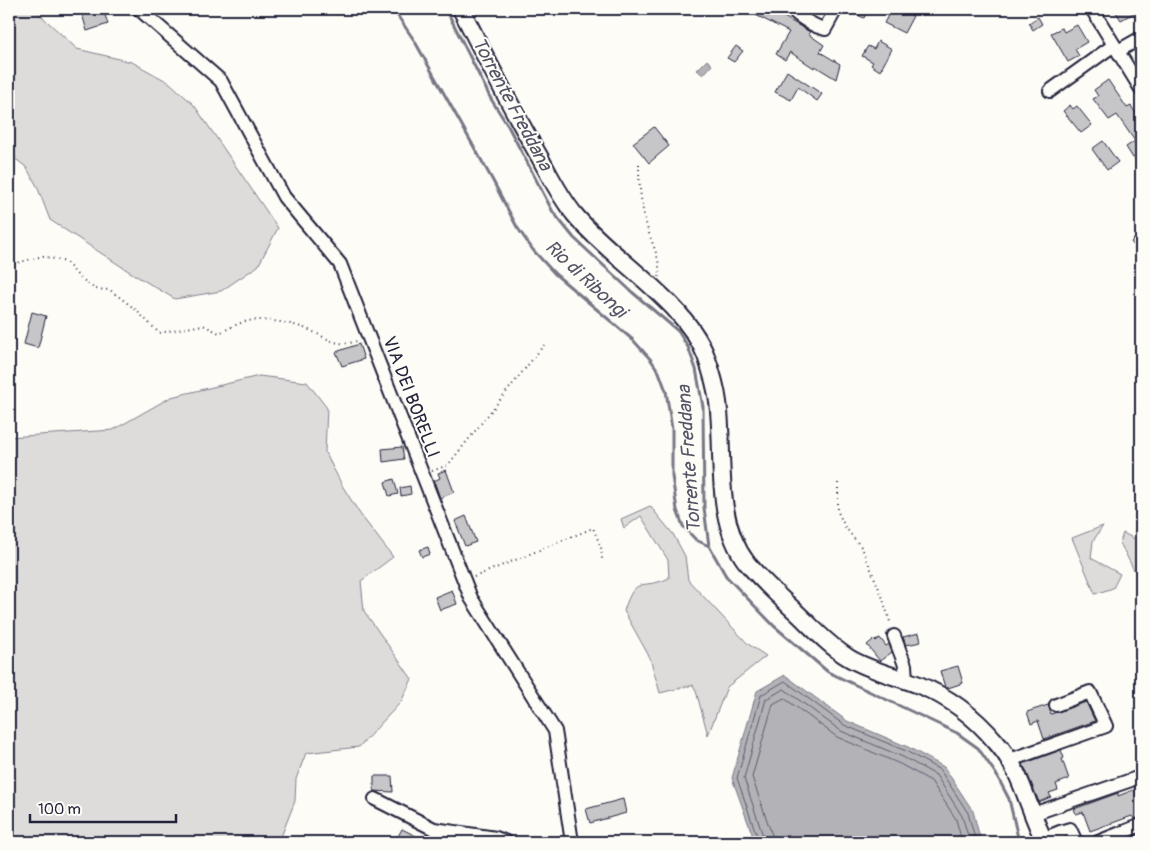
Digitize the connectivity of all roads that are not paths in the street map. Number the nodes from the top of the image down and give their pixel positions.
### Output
1 (139, 9) edge
2 (462, 9) edge
3 (791, 9) edge
4 (836, 9) edge
5 (1092, 9) edge
6 (1141, 38) edge
7 (1116, 48) junction
8 (1141, 89) edge
9 (1050, 91) dead end
10 (894, 636) road end
11 (906, 680) junction
12 (1056, 705) dead end
13 (1010, 760) junction
14 (1137, 778) dead end
15 (375, 799) dead end
16 (1034, 814) junction
17 (1141, 825) edge
18 (1044, 841) edge
19 (506, 842) edge
20 (572, 842) edge
21 (1076, 842) edge
22 (1098, 842) edge

1 - 20 street, VIA DEI BORELLI
2 - 11 main road
3 - 4 street
5 - 7 street
6 - 7 street
7 - 8 street
7 - 9 street
10 - 11 street
11 - 13 main road
12 - 13 street
13 - 16 main road
14 - 16 street
15 - 19 street
16 - 18 main road
17 - 22 street
18 - 21 street

